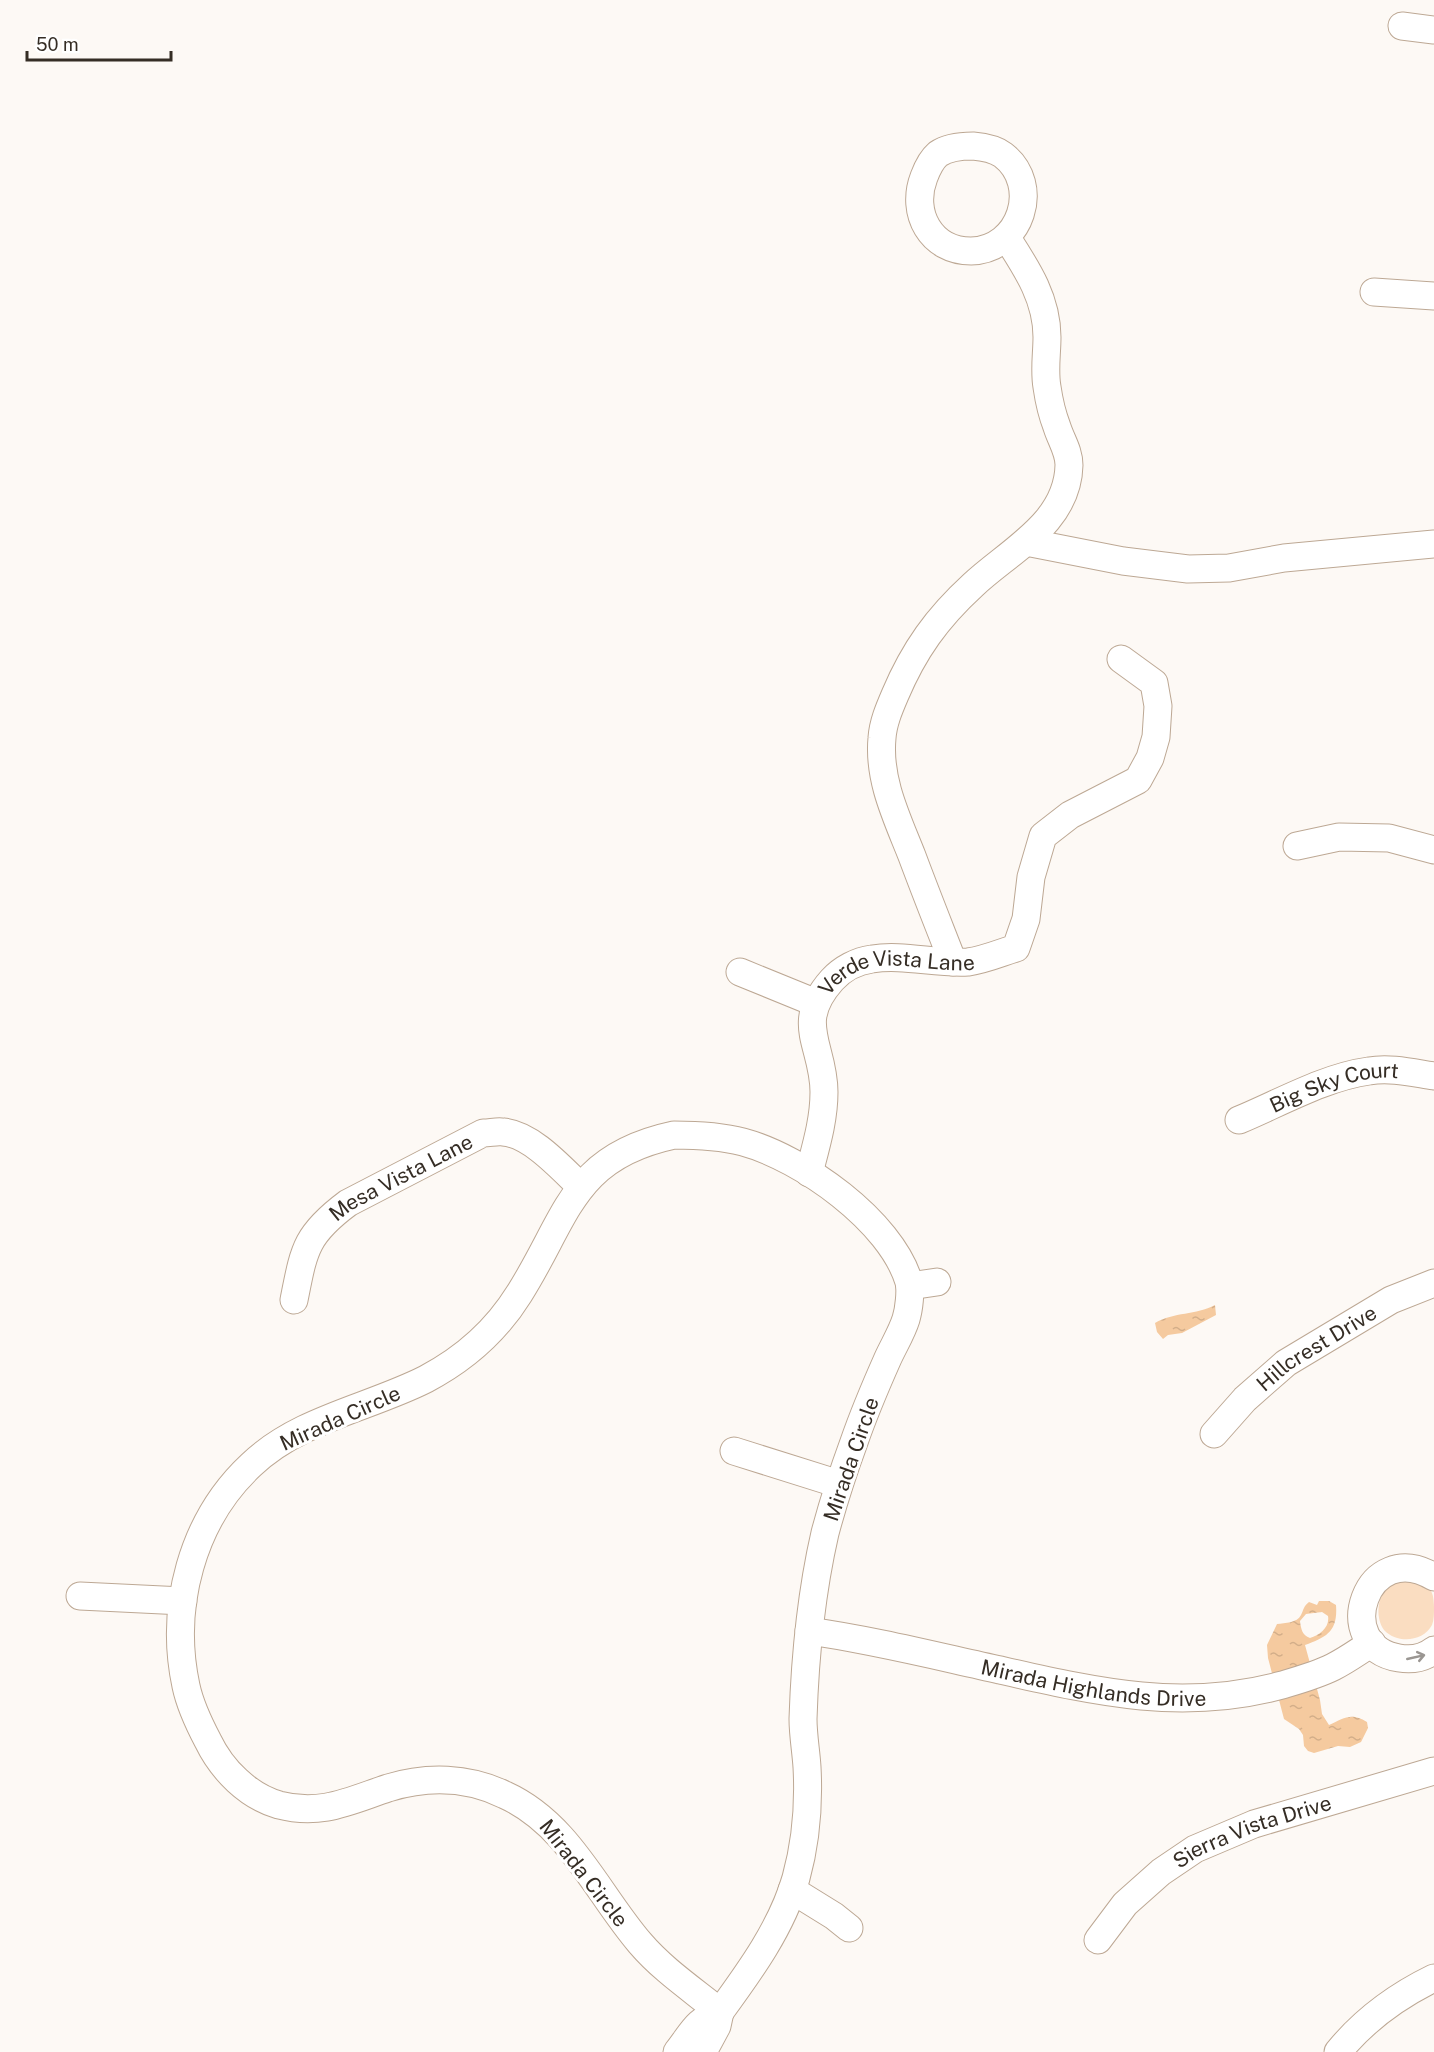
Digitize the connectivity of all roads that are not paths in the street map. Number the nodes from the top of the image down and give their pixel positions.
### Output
1 (1402, 26) dead end
2 (1434, 30) edge
3 (1007, 238) dead end
4 (1374, 292) dead end
5 (1434, 296) edge
6 (1026, 542) junction
7 (1434, 544) edge
8 (1121, 659) dead end
9 (1297, 846) dead end
10 (1434, 850) edge
11 (952, 962) junction
12 (740, 972) dead end
13 (816, 1003) junction
14 (1434, 1076) edge
15 (1239, 1120) dead end
16 (809, 1173) junction
17 (581, 1187) junction
18 (937, 1282) dead end
19 (1434, 1283) edge
20 (910, 1286) junction
21 (294, 1300) dead end
22 (1214, 1434) dead end
23 (734, 1451) dead end
24 (840, 1484) junction
25 (1434, 1576) edge
26 (80, 1596) dead end
27 (183, 1601) junction
28 (809, 1631) junction
29 (1372, 1643) junction
30 (1434, 1650) edge
31 (1434, 1771) edge
32 (792, 1890) junction
33 (849, 1928) dead end
34 (1098, 1940) dead end
35 (1434, 1978) edge
36 (720, 2012) junction
37 (678, 2052) edge
38 (703, 2052) edge
39 (1338, 2052) edge

1 - 2 street
3 - 6 street
4 - 5 street
6 - 7 street
6 - 11 street
8 - 11 street, Verde Vista Lane
9 - 10 street
11 - 13 street, Verde Vista Lane
12 - 13 street
13 - 16 street, Verde Vista Lane
14 - 15 street, Big Sky Court
16 - 17 street, Mirada Circle
16 - 20 street, Mirada Circle
17 - 21 street, Mesa Vista Lane
17 - 27 street, Mirada Circle
18 - 20 street
19 - 22 street, Hillcrest Drive
20 - 24 street, Mirada Circle
23 - 24 street
24 - 28 street, Mirada Circle
25 - 29 street
26 - 27 street
27 - 36 street, Mirada Circle
28 - 29 street, Mirada Highlands Drive
28 - 32 street, Mirada Circle
29 -> 30 street
31 - 34 street, Sierra Vista Drive
32 - 33 street
32 - 36 street, Mirada Circle
35 - 39 street
36 - 37 street, Mirada Circle
36 - 38 street, Mirada Circle

